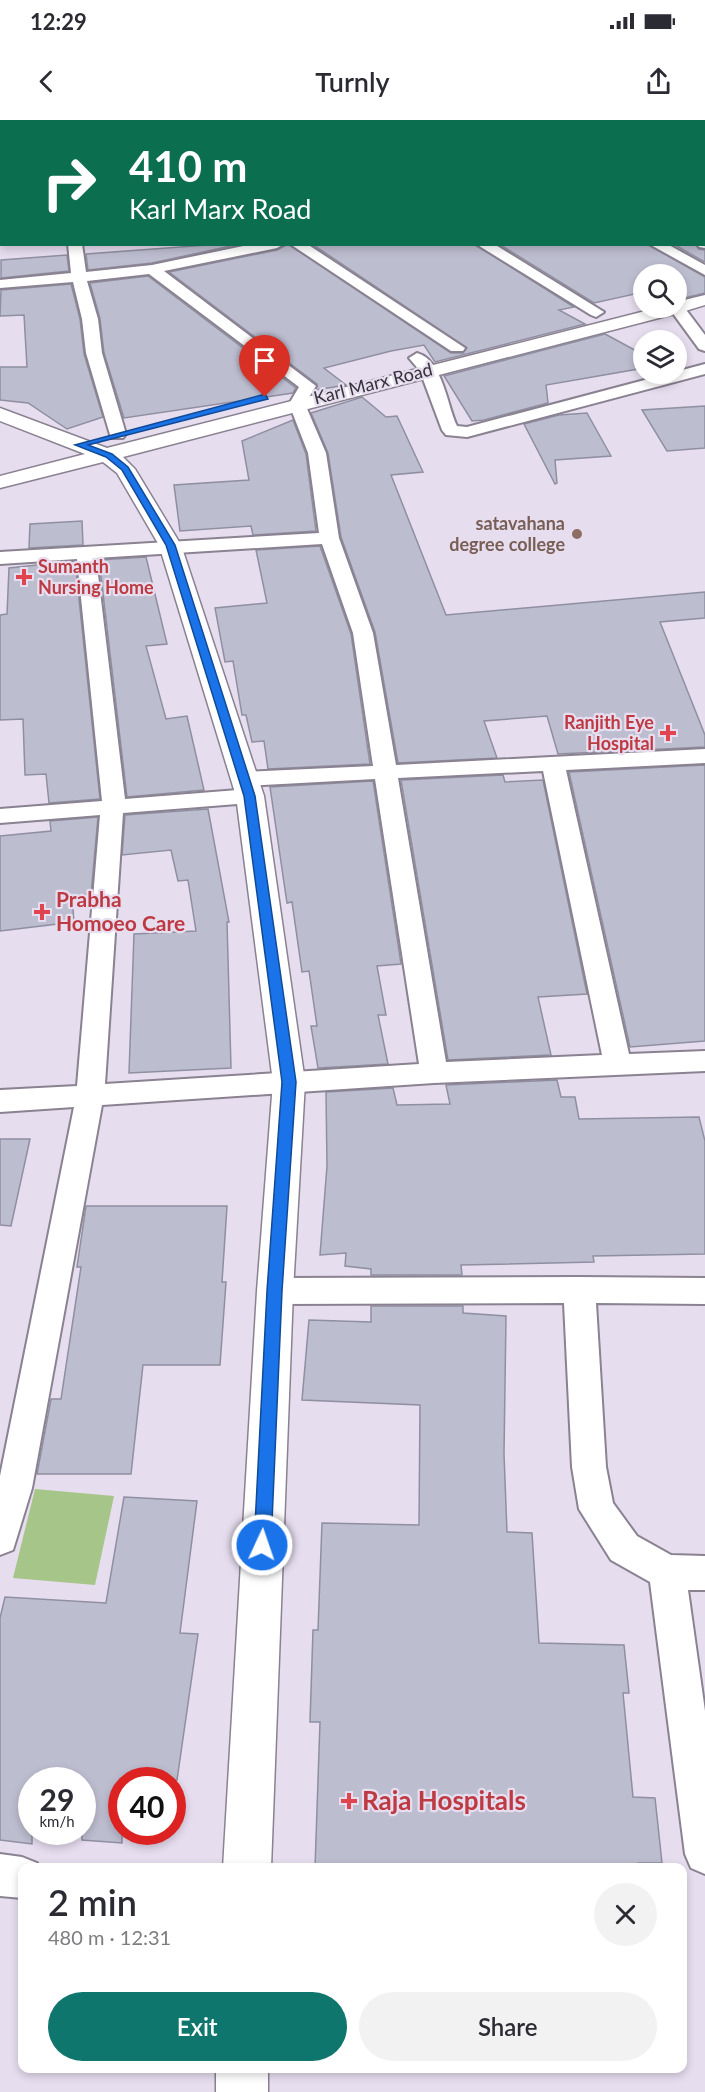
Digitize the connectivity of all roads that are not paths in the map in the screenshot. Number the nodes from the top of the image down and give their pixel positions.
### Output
1 (75, 246) edge
2 (265, 246) edge
3 (300, 246) edge
4 (486, 246) edge
5 (660, 246) edge
6 (696, 246) edge
7 (670, 252) junction
8 (152, 269) junction
9 (705, 271) edge
10 (79, 277) junction
11 (0, 284) edge
12 (705, 286) edge
13 (687, 290) edge
14 (705, 300) edge
15 (633, 304) edge
16 (687, 304) edge
17 (596, 312) junction
18 (633, 317) edge
19 (685, 318) edge
20 (705, 346) edge
21 (457, 348) junction
22 (422, 364) junction
23 (705, 369) edge
24 (308, 386) junction
25 (297, 404) junction
26 (0, 414) edge
27 (101, 445) junction
28 (0, 465) edge
29 (0, 482) edge
30 (329, 538) junction
31 (170, 545) junction
32 (86, 552) junction
33 (0, 558) edge
34 (705, 756) edge
35 (553, 765) junction
36 (386, 773) junction
37 (248, 788) junction
38 (112, 807) junction
39 (0, 816) edge
40 (705, 1061) edge
41 (618, 1065) junction
42 (434, 1072) junction
43 (289, 1082) junction
44 (90, 1095) junction
45 (0, 1101) edge
46 (579, 1290) junction
47 (275, 1291) junction
48 (705, 1291) edge
49 (0, 1538) edge
50 (667, 1572) junction
51 (705, 1573) edge
52 (705, 1854) edge
53 (247, 1863) edge
54 (0, 1875) edge
55 (18, 1877) edge
56 (242, 2073) edge
57 (242, 2092) edge

1 - 10 street
2 - 8 street
3 - 21 street
4 - 17 street
5 - 7 street
6 - 7 street
7 - 9 street
8 - 10 street
8 - 24 street
10 - 11 street
10 - 27 street
12 - 13 main road
14 - 16 main road, Karl Marx Road
15 - 17 main road, Karl Marx Road
17 - 21 main road, Karl Marx Road
18 - 22 main road, Karl Marx Road
19 - 20 street
21 - 22 main road, Karl Marx Road
22 - 23 street
22 - 24 main road, Karl Marx Road
22 - 25 main road, Karl Marx Road
24 - 25 street
24 - 27 main road, Karl Marx Road
25 - 27 main road, Karl Marx Road
25 - 30 street
26 - 27 main road
27 - 28 main road, Karl Marx Road
27 - 29 main road, Karl Marx Road
27 - 31 main road
30 - 31 street
30 - 36 street
31 - 32 street
31 - 37 main road
32 - 33 street
32 - 38 street
34 - 35 street
35 - 36 street
35 - 41 street
36 - 37 street
36 - 42 street
37 - 38 street
37 - 43 main road
38 - 39 street
38 - 44 street
40 - 41 street
41 - 42 street
42 - 43 street
43 - 44 street
43 - 47 main road
44 - 45 street
44 - 49 street
46 - 47 street
46 - 48 street
46 - 50 street
47 - 53 main road
50 - 51 street
50 - 52 street
54 - 55 street
56 - 57 main road

